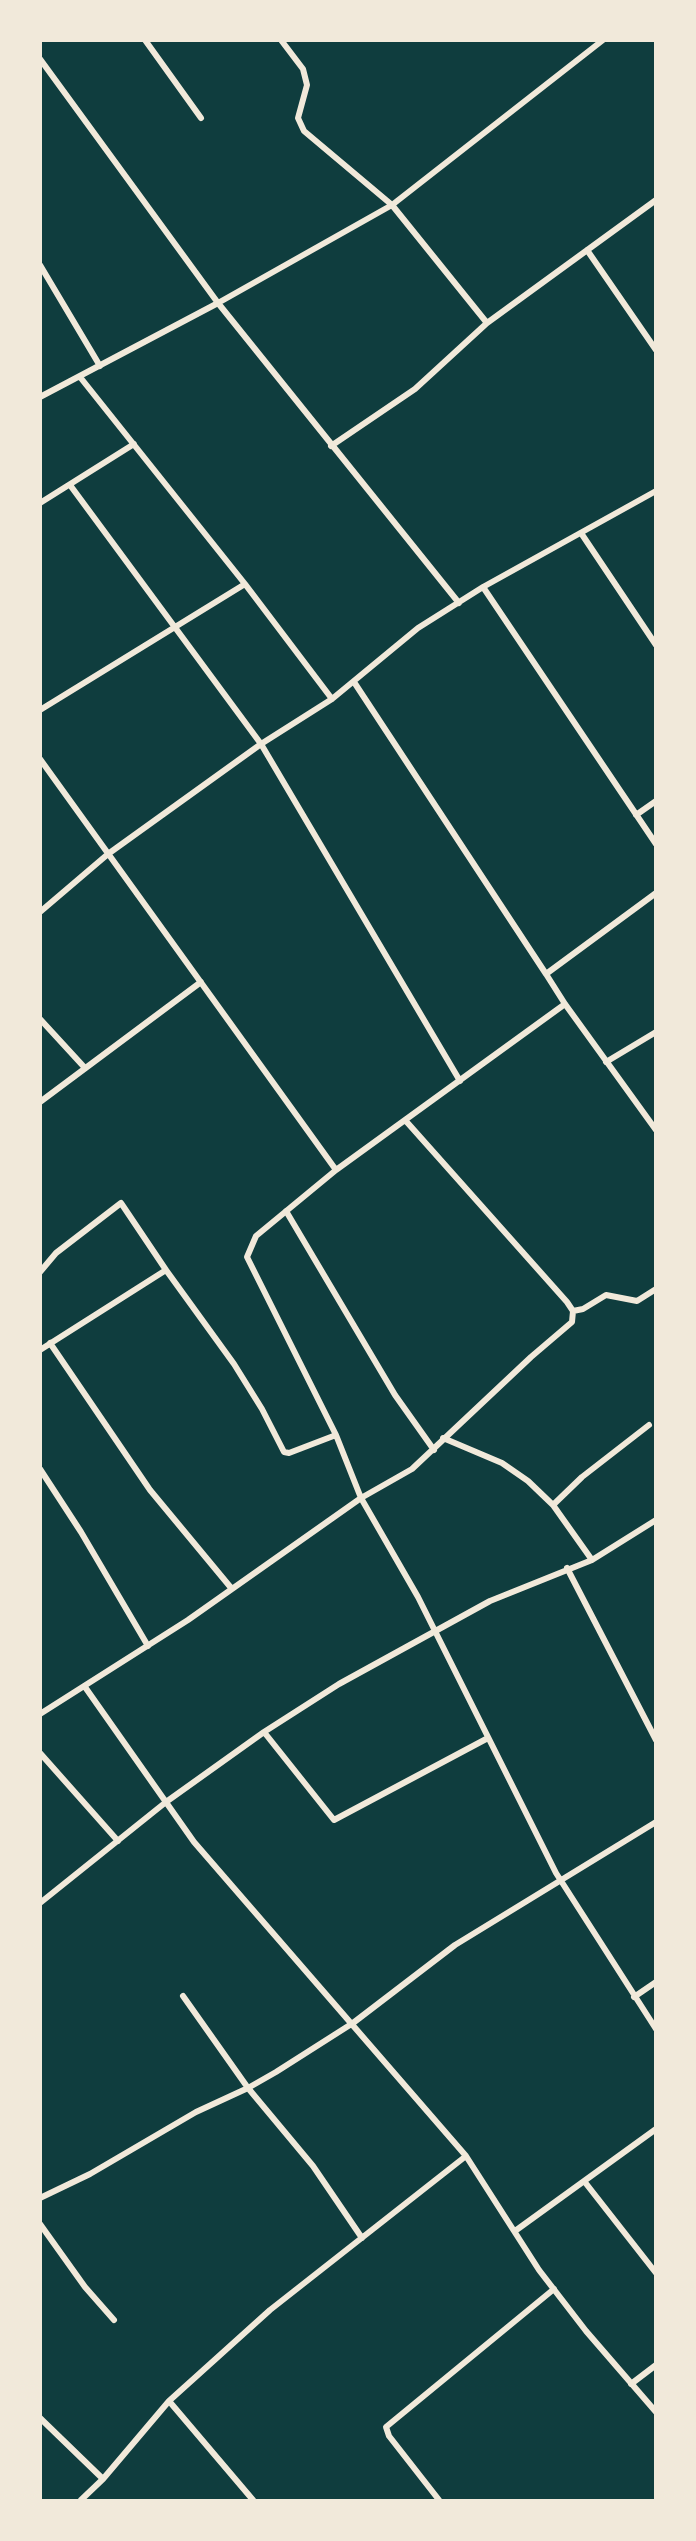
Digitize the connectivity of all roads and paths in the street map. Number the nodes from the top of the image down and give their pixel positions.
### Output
1 (145, 40) edge
2 (281, 40) edge
3 (603, 40) edge
4 (40, 59) edge
5 (201, 118) dead end
6 (656, 200) edge
7 (392, 205) junction
8 (587, 250) junction
9 (40, 265) edge
10 (218, 303) junction
11 (487, 323) junction
12 (656, 350) edge
13 (100, 366) junction
14 (80, 376) junction
15 (40, 397) edge
16 (134, 444) junction
17 (331, 446) junction
18 (70, 485) junction
19 (656, 491) edge
20 (40, 503) edge
21 (580, 533) junction
22 (245, 585) junction
23 (483, 587) junction
24 (459, 603) junction
25 (176, 627) junction
26 (656, 645) edge
27 (354, 682) junction
28 (332, 699) junction
29 (40, 710) edge
30 (261, 744) junction
31 (40, 759) edge
32 (656, 801) edge
33 (636, 815) junction
34 (656, 844) edge
35 (108, 854) junction
36 (656, 893) edge
37 (40, 912) edge
38 (546, 974) junction
39 (201, 982) junction
40 (565, 1004) junction
41 (40, 1019) edge
42 (656, 1032) edge
43 (606, 1062) junction
44 (85, 1068) junction
45 (460, 1081) junction
46 (40, 1101) edge
47 (405, 1120) junction
48 (656, 1130) edge
49 (336, 1170) junction
50 (286, 1211) junction
51 (166, 1270) junction
52 (40, 1272) edge
53 (656, 1289) edge
54 (573, 1311) junction
55 (50, 1342) junction
56 (40, 1350) edge
57 (649, 1425) dead end
58 (336, 1435) junction
59 (443, 1438) junction
60 (434, 1450) junction
61 (40, 1469) edge
62 (362, 1498) junction
63 (553, 1505) junction
64 (656, 1520) edge
65 (592, 1560) junction
66 (567, 1568) junction
67 (232, 1589) junction
68 (434, 1632) junction
69 (148, 1646) junction
70 (85, 1687) junction
71 (40, 1714) edge
72 (264, 1732) junction
73 (488, 1738) junction
74 (656, 1740) edge
75 (40, 1753) edge
76 (166, 1803) junction
77 (656, 1822) edge
78 (118, 1840) junction
79 (561, 1880) junction
80 (40, 1903) edge
81 (656, 1982) edge
82 (183, 1996) dead end
83 (634, 1997) junction
84 (353, 2023) junction
85 (656, 2029) edge
86 (248, 2088) junction
87 (656, 2129) edge
88 (466, 2156) junction
89 (584, 2181) junction
90 (40, 2198) edge
91 (40, 2224) edge
92 (515, 2231) junction
93 (362, 2238) junction
94 (656, 2273) edge
95 (554, 2289) junction
96 (114, 2320) dead end
97 (656, 2365) edge
98 (631, 2384) junction
99 (168, 2401) junction
100 (656, 2412) edge
101 (40, 2418) edge
102 (104, 2479) junction
103 (81, 2500) edge
104 (253, 2500) edge
105 (439, 2500) edge

1 - 5 street
2 - 7 street
3 - 7 street
4 - 10 street
6 - 8 street
7 - 10 street
7 - 11 street
8 - 11 street
8 - 12 street
9 - 13 street
10 - 13 street
10 - 17 street
11 - 17 street
13 - 14 street
14 - 15 street
14 - 16 street
16 - 18 street
16 - 22 street
17 - 24 street
18 - 20 street
18 - 25 street
19 - 21 street
21 - 23 street
21 - 26 street
22 - 25 street
22 - 28 street
23 - 24 street
23 - 33 street
24 - 27 street
25 - 29 street
25 - 30 street
27 - 28 street
27 - 38 street
28 - 30 street
30 - 35 street
30 - 45 street
31 - 35 street
32 - 33 street
33 - 34 street
35 - 37 street
35 - 39 street
36 - 38 street
38 - 40 street
39 - 44 street
39 - 49 street
40 - 43 street
40 - 45 street
41 - 44 street
42 - 43 street
43 - 48 street
44 - 46 street
45 - 47 street
47 - 49 street
47 - 54 street
49 - 50 street
50 - 58 street
50 - 60 street
51 - 52 street
51 - 55 street
51 - 58 street
53 - 54 street
54 - 59 street
55 - 56 street
55 - 67 street
57 - 63 street
58 - 62 street
59 - 60 street
59 - 63 street
60 - 62 street
61 - 69 street
62 - 67 street
62 - 68 street
63 - 65 street
64 - 65 street
65 - 66 street
66 - 68 street
66 - 74 street
67 - 69 street
68 - 72 street
68 - 73 street
69 - 70 street
70 - 71 street
70 - 76 street
72 - 73 street
72 - 76 street
73 - 79 street
75 - 78 street
76 - 78 street
76 - 84 street
77 - 79 street
78 - 80 street
79 - 83 street
79 - 84 street
81 - 83 street
82 - 86 street
83 - 85 street
84 - 86 street
84 - 88 street
86 - 90 street
86 - 93 street
87 - 89 street
88 - 92 street
88 - 93 street
89 - 92 street
89 - 94 street
91 - 96 street
92 - 95 street
93 - 99 street
95 - 98 street
95 - 105 street
97 - 98 street
98 - 100 street
99 - 102 street
99 - 104 street
101 - 102 street
102 - 103 street

